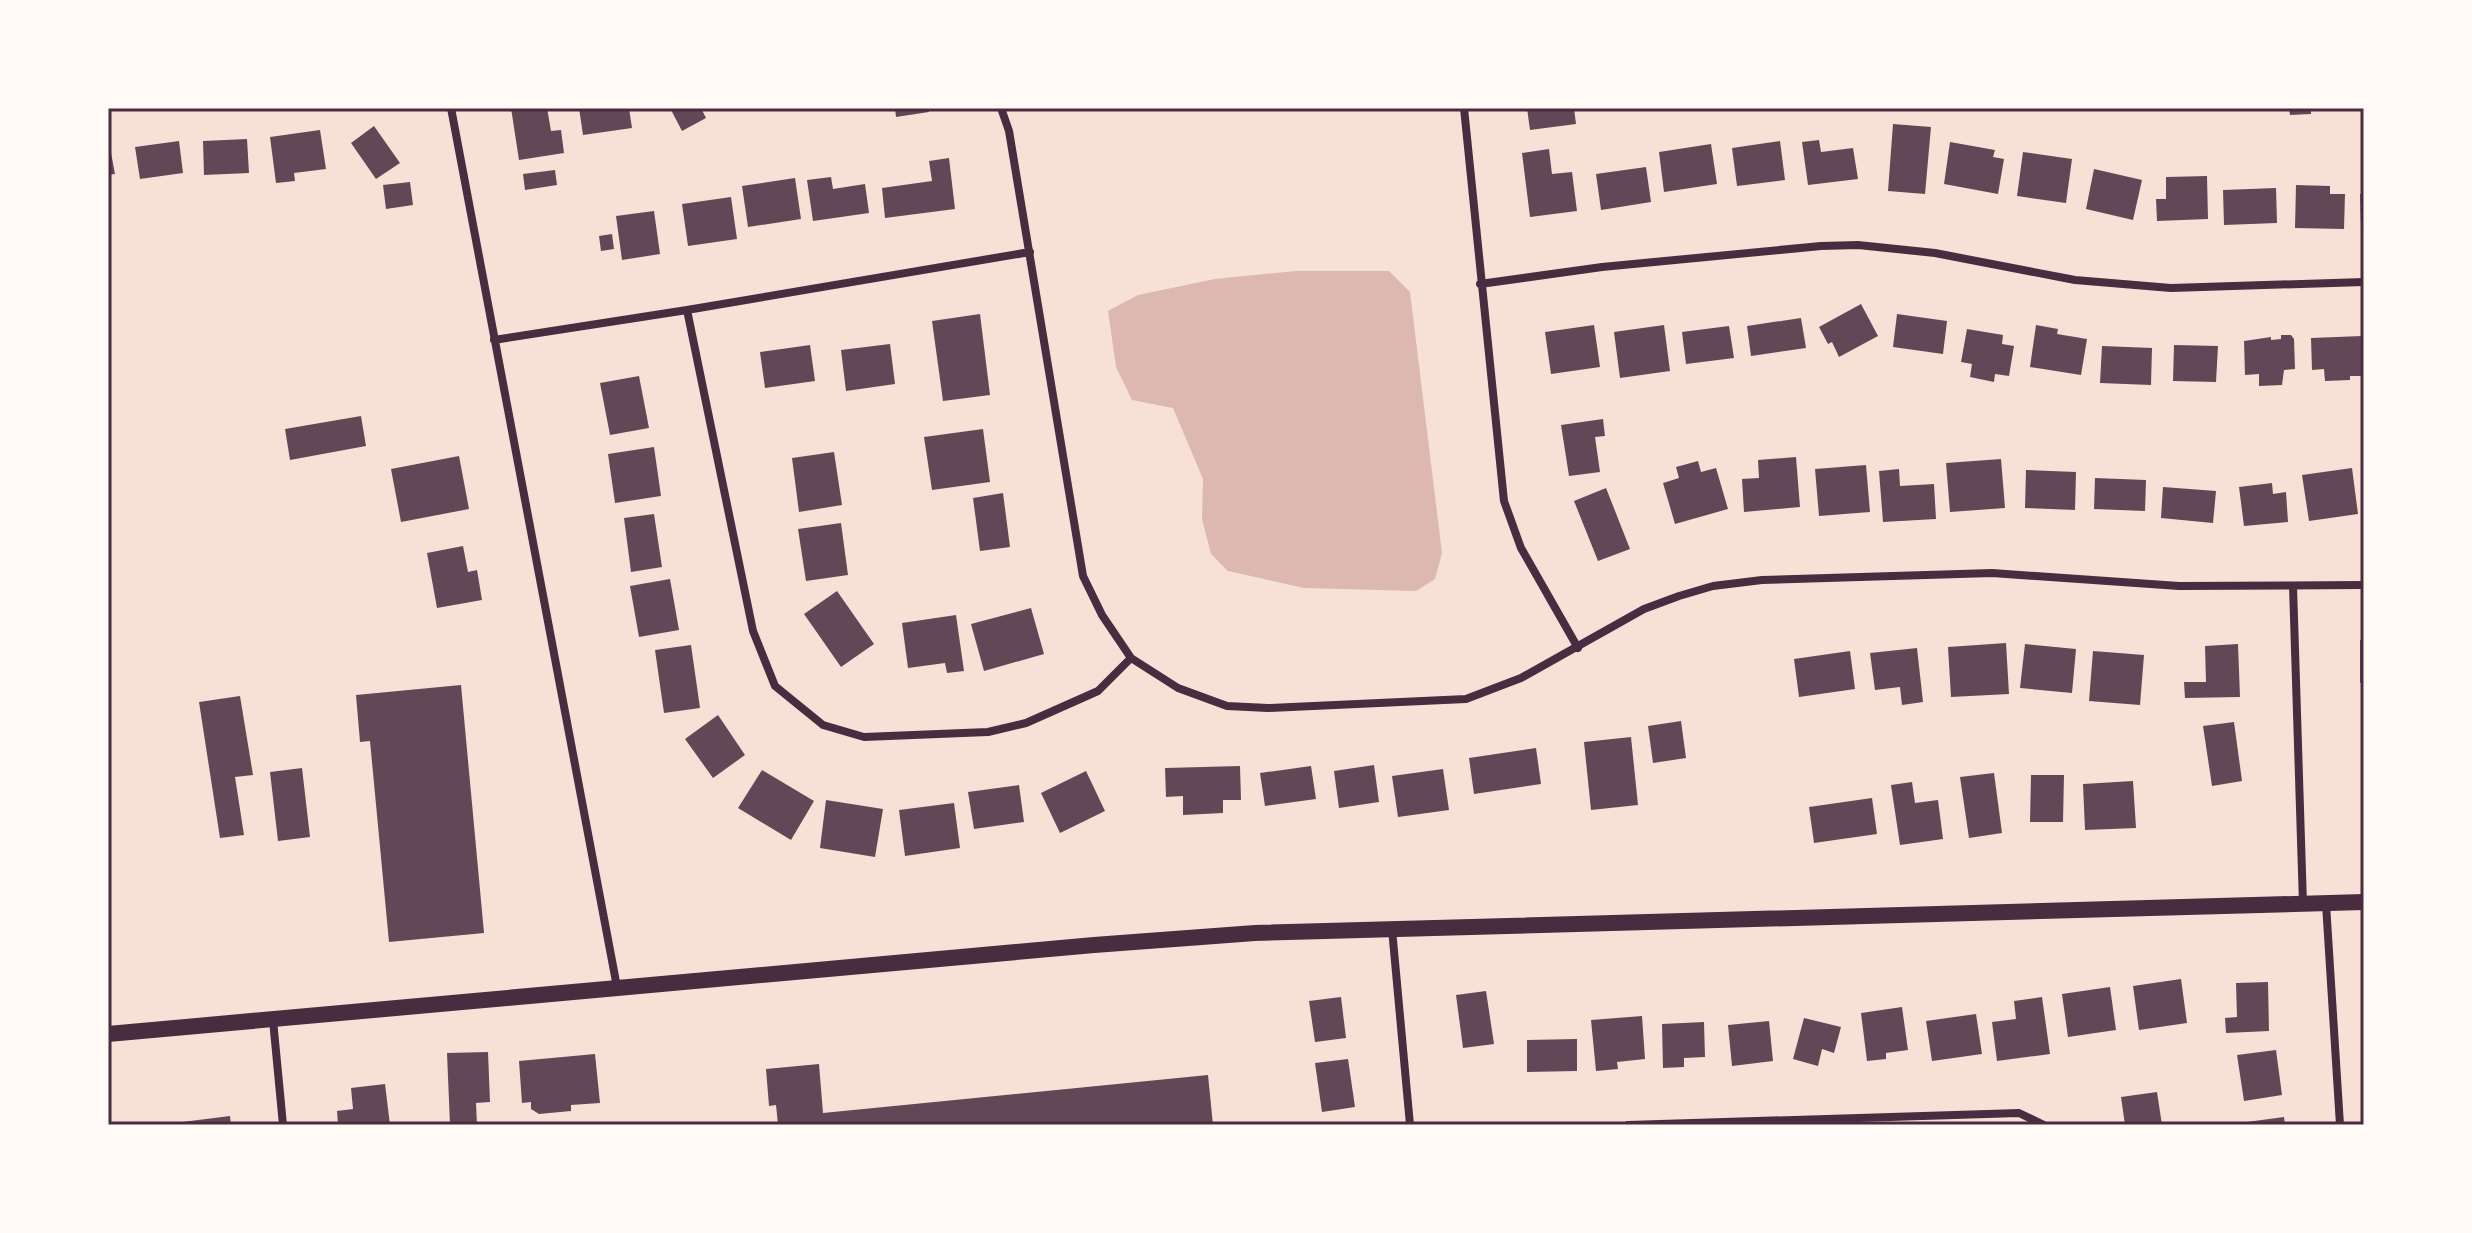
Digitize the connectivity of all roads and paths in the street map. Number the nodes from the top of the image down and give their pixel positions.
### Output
1 (451, 108) edge
2 (1001, 108) edge
3 (1464, 108) edge
4 (1030, 252) junction
5 (2364, 282) edge
6 (1480, 284) junction
7 (687, 310) junction
8 (494, 340) junction
9 (2364, 585) edge
10 (2293, 586) junction
11 (1578, 648) junction
12 (1131, 658) junction
13 (2364, 902) edge
14 (2326, 903) junction
15 (2303, 904) junction
16 (1392, 929) junction
17 (617, 987) junction
18 (273, 1019) junction
19 (108, 1034) edge
20 (283, 1125) edge
21 (1410, 1125) edge
22 (1628, 1125) edge
23 (2044, 1125) edge
24 (2340, 1125) edge

1 - 8 street
2 - 4 street
3 - 6 street
4 - 7 street
4 - 12 street
5 - 6 street
6 - 11 street
7 - 8 street
7 - 12 street
8 - 17 street
9 - 10 street
10 - 11 street
10 - 15 street
11 - 12 street
13 - 14 main road
14 - 15 main road
14 - 24 street
15 - 16 main road
16 - 17 main road
16 - 21 street
17 - 18 main road
18 - 19 main road
18 - 20 street
22 - 23 street

